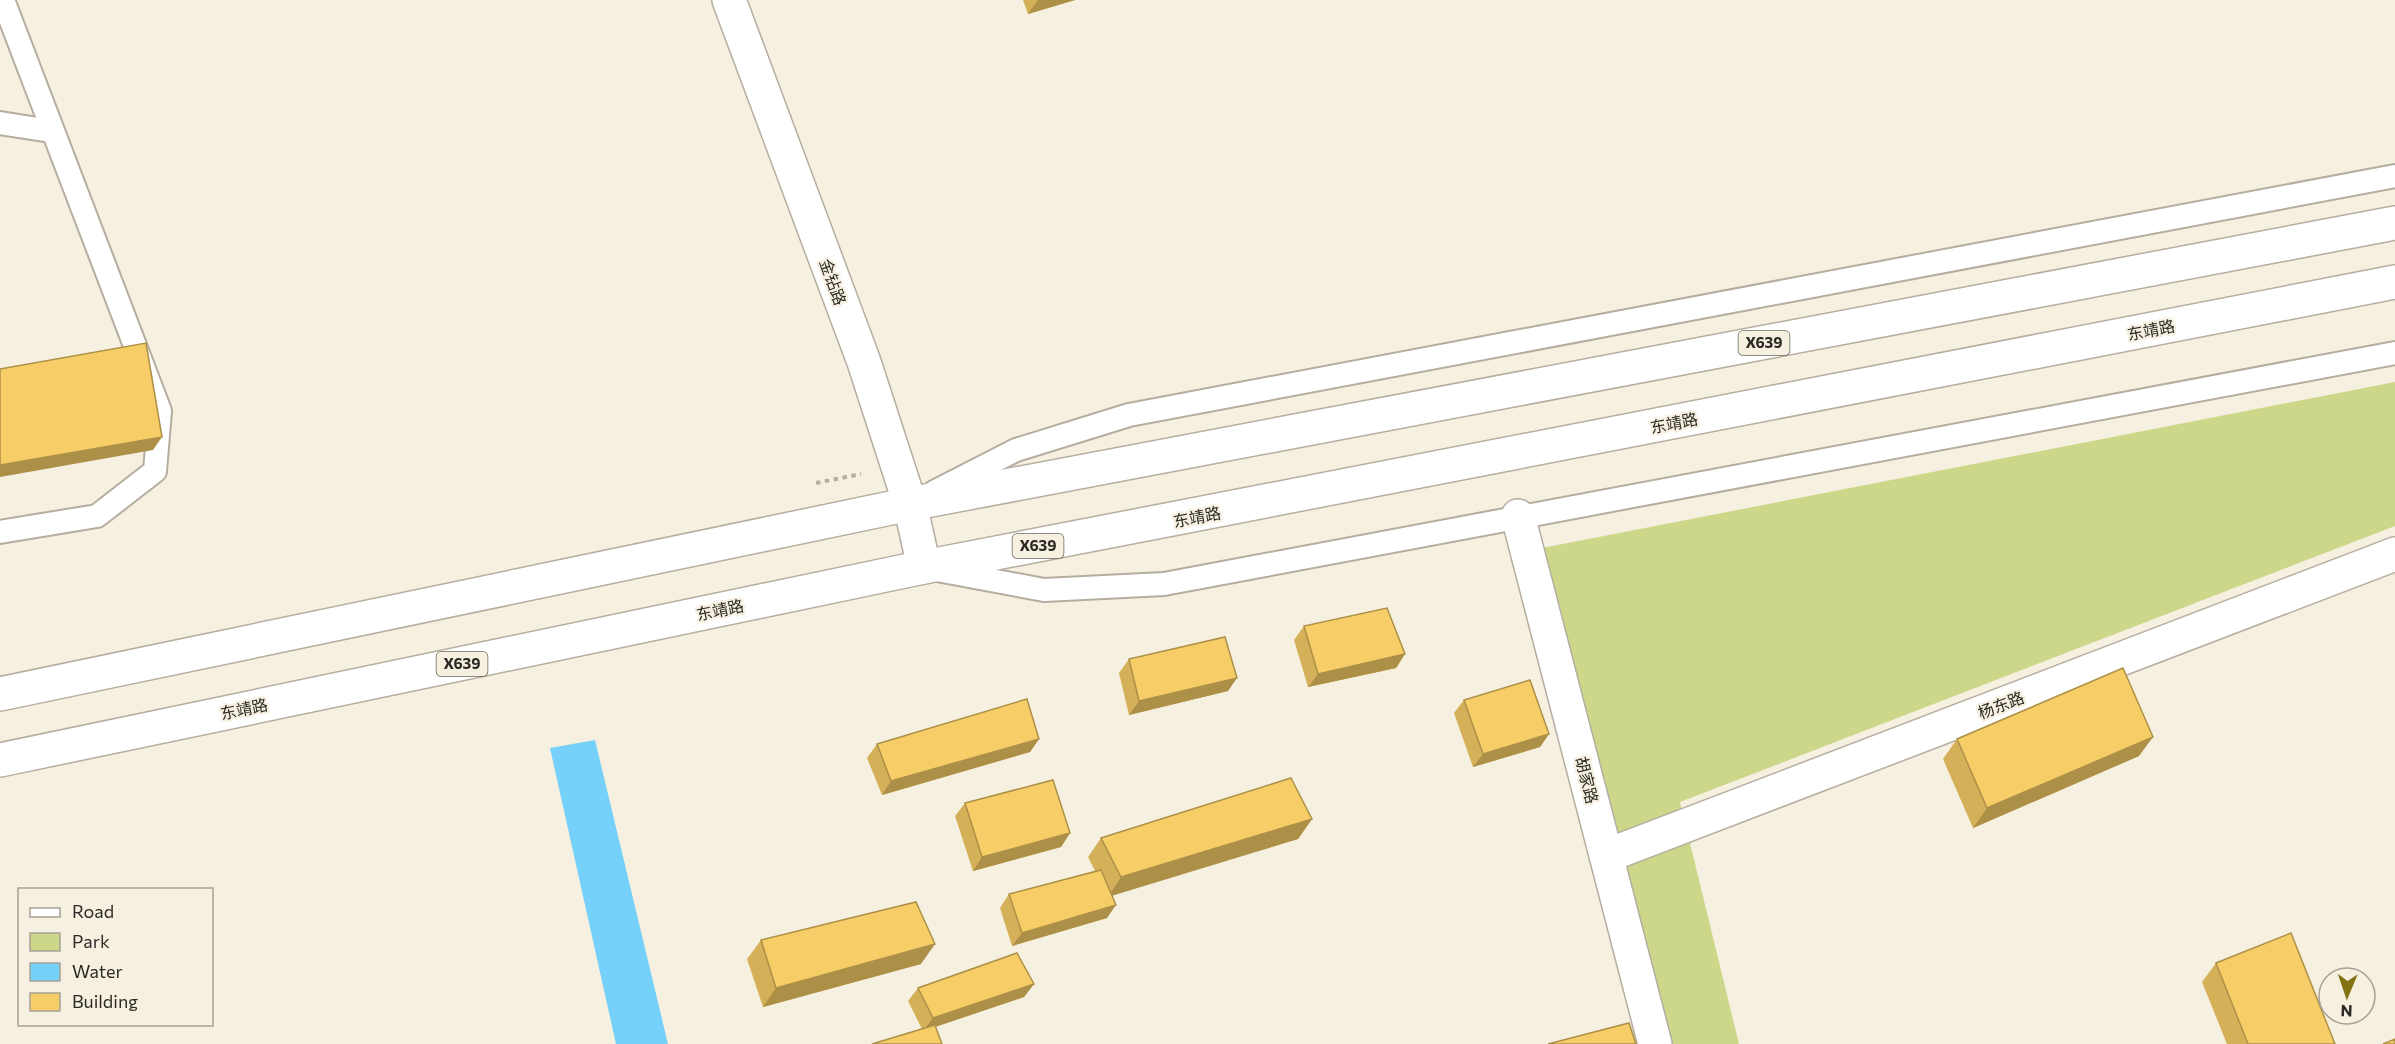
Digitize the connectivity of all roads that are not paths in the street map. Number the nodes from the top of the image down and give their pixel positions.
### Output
1 (3, 0) edge
2 (729, 0) edge
3 (0, 123) edge
4 (51, 131) junction
5 (2395, 176) edge
6 (2395, 223) edge
7 (2395, 282) edge
8 (2395, 353) edge
9 (910, 504) junction
10 (1518, 516) junction
11 (0, 532) edge
12 (2395, 554) edge
13 (924, 567) junction
14 (0, 694) edge
15 (0, 760) edge
16 (1606, 856) junction
17 (1655, 1044) edge

1 - 4 lane
2 - 9 main road, 金钻路
3 - 4 lane
4 - 11 lane
5 - 9 lane
6 - 9 main road, X639
7 - 13 main road, 东靖路 / X639
8 - 10 lane
9 - 13 main road, 金钻路
9 - 14 main road, X639
10 - 13 lane
10 - 16 main road, 胡家路
12 - 16 main road, 杨东路
13 - 15 main road, 东靖路 / X639
16 - 17 main road, 胡家路

